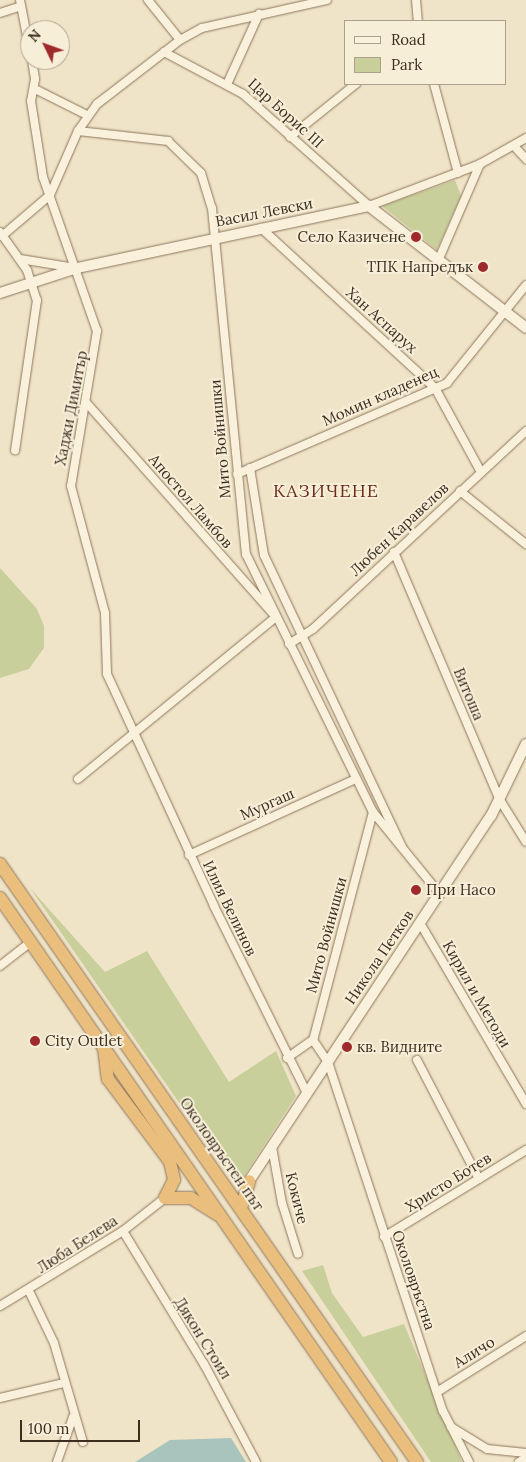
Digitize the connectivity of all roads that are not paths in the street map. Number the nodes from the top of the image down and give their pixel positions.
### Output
1 (148, 0) edge
2 (326, 0) edge
3 (416, 0) edge
4 (314, 1) edge
5 (21, 3) edge
6 (0, 14) edge
7 (259, 14) junction
8 (24, 20) edge
9 (418, 20) edge
10 (180, 40) junction
11 (164, 52) junction
12 (33, 70) edge
13 (228, 82) junction
14 (355, 85) edge
15 (434, 85) edge
16 (35, 89) junction
17 (87, 115) junction
18 (78, 131) junction
19 (290, 137) junction
20 (526, 138) edge
21 (514, 146) junction
22 (526, 159) edge
23 (480, 164) junction
24 (458, 173) junction
25 (50, 195) junction
26 (369, 206) junction
27 (261, 228) junction
28 (1, 234) edge
29 (215, 237) junction
30 (20, 259) junction
31 (438, 261) junction
32 (77, 268) junction
33 (32, 281) junction
34 (526, 285) edge
35 (0, 293) edge
36 (505, 311) junction
37 (526, 328) edge
38 (435, 388) junction
39 (86, 402) junction
40 (526, 431) edge
41 (15, 450) dead end
42 (250, 468) junction
43 (481, 472) junction
44 (236, 474) junction
45 (460, 491) junction
46 (526, 544) edge
47 (394, 552) junction
48 (276, 617) junction
49 (303, 636) junction
50 (289, 644) junction
51 (133, 733) junction
52 (526, 744) edge
53 (78, 779) dead end
54 (356, 779) junction
55 (500, 800) junction
56 (373, 812) junction
57 (526, 842) edge
58 (189, 855) junction
59 (407, 858) junction
60 (0, 864) edge
61 (439, 893) junction
62 (0, 898) edge
63 (420, 923) junction
64 (32, 942) junction
65 (0, 966) edge
66 (313, 1040) junction
67 (103, 1045) junction
68 (287, 1058) junction
69 (417, 1060) dead end
70 (328, 1062) junction
71 (307, 1093) junction
72 (526, 1104) edge
73 (272, 1147) junction
74 (526, 1150) edge
75 (478, 1179) junction
76 (249, 1181) junction
77 (222, 1182) junction
78 (164, 1198) junction
79 (241, 1208) junction
80 (225, 1220) junction
81 (123, 1231) junction
82 (384, 1237) junction
83 (298, 1254) dead end
84 (29, 1292) junction
85 (0, 1305) edge
86 (526, 1336) edge
87 (64, 1382) junction
88 (437, 1392) junction
89 (0, 1398) edge
90 (73, 1417) junction
91 (449, 1426) junction
92 (83, 1442) dead end
93 (526, 1453) edge
94 (526, 1458) edge
95 (57, 1462) edge
96 (256, 1462) edge
97 (391, 1462) edge
98 (417, 1462) edge
99 (469, 1462) edge
100 (519, 1462) edge

1 - 10 street
2 - 4 street
3 - 9 street
4 - 7 street
5 - 6 street
5 - 8 street
7 - 10 street
7 - 13 street
10 - 11 street
11 - 13 street, Цар Борис III
11 - 17 street
12 - 16 street
13 - 19 street, Цар Борис III
14 - 19 street
15 - 24 street
16 - 17 street
16 - 25 street, Хаджи Димитър
17 - 18 street
18 - 25 street
18 - 29 street, Мито Войнишки
19 - 26 street, Цар Борис III
20 - 21 street, Васил Левски
21 - 22 street
21 - 23 street, Васил Левски
23 - 24 street, Васил Левски
23 - 31 street
24 - 26 street, Васил Левски
25 - 28 street
25 - 32 street, Хаджи Димитър
26 - 27 street, Васил Левски
26 - 31 street, Цар Борис III
27 - 29 street, Васил Левски
27 - 38 street, Хан Аспарух
28 - 30 street
29 - 32 street, Васил Левски
29 - 44 street, Мито Войнишки
30 - 32 street
30 - 33 street
31 - 36 street, Цар Борис III
32 - 33 street, Васил Левски
32 - 39 street, Хаджи Димитър
33 - 35 street, Васил Левски
33 - 41 street
34 - 36 street, Момин кладенец
36 - 37 street, Цар Борис III
36 - 38 street, Момин кладенец
38 - 42 street, Момин кладенец
38 - 43 street, Хан Аспарух
39 - 48 street, Апостол Ламбов
39 - 51 street, Хаджи Димитър
40 - 43 street, Любен Каравелов
42 - 44 street, Момин кладенец
42 - 49 street, Мито Войнишки
43 - 45 street, Любен Каравелов
44 - 48 street, Мито Войнишки
45 - 46 street
45 - 47 street, Любен Каравелов
47 - 49 street, Любен Каравелов
47 - 55 street, Витоша
48 - 50 street, Мито Войнишки
48 - 51 street
49 - 50 street, Любен Каравелов
49 - 59 street, Мито Войнишки
50 - 54 street, Мито Войнишки
51 - 53 street
51 - 58 street, Илия Велинов
52 - 55 street, Никола Петков
54 - 56 street, Мито Войнишки
54 - 58 street, Мургаш
55 - 57 street, Витоша
55 - 61 street, Никола Петков
56 - 59 street, Мито Войнишки
56 - 66 street, Мито Войнишки
58 - 68 street, Илия Велинов
59 - 61 street, Мито Войнишки
60 - 77 highway, Околовръстен път
61 - 63 street, Никола Петков
62 - 64 highway
63 - 70 street, Никола Петков
63 - 72 street, Кирил и Методи
64 - 65 street
64 - 67 highway
66 - 68 street
66 - 70 street
67 - 78 highway
67 - 80 highway
68 - 71 street, Илия Велинов
69 - 75 street
70 - 71 street, Никола Петков
70 - 82 street, Околовръстна
71 - 73 street, Никола Петков
73 - 76 street, Никола Петков
73 - 83 street, Кокиче
74 - 75 street, Христо Ботев
75 - 82 street, Христо Ботев
76 - 77 highway
76 - 79 highway
77 - 79 highway, Околовръстен път
78 - 80 highway
78 - 81 street, Люба Белева
79 - 98 highway, Околовръстен път
80 - 97 highway
81 - 84 street, Люба Белева
81 - 96 street, Дякон Стоил
82 - 88 street, Околовръстна
84 - 85 street, Люба Белева
84 - 87 street
86 - 88 street, Аличо
87 - 89 street
87 - 90 street
88 - 91 street, Околовръстна
90 - 92 street
90 - 95 street
91 - 93 street
91 - 99 street, Околовръстна
94 - 100 street

